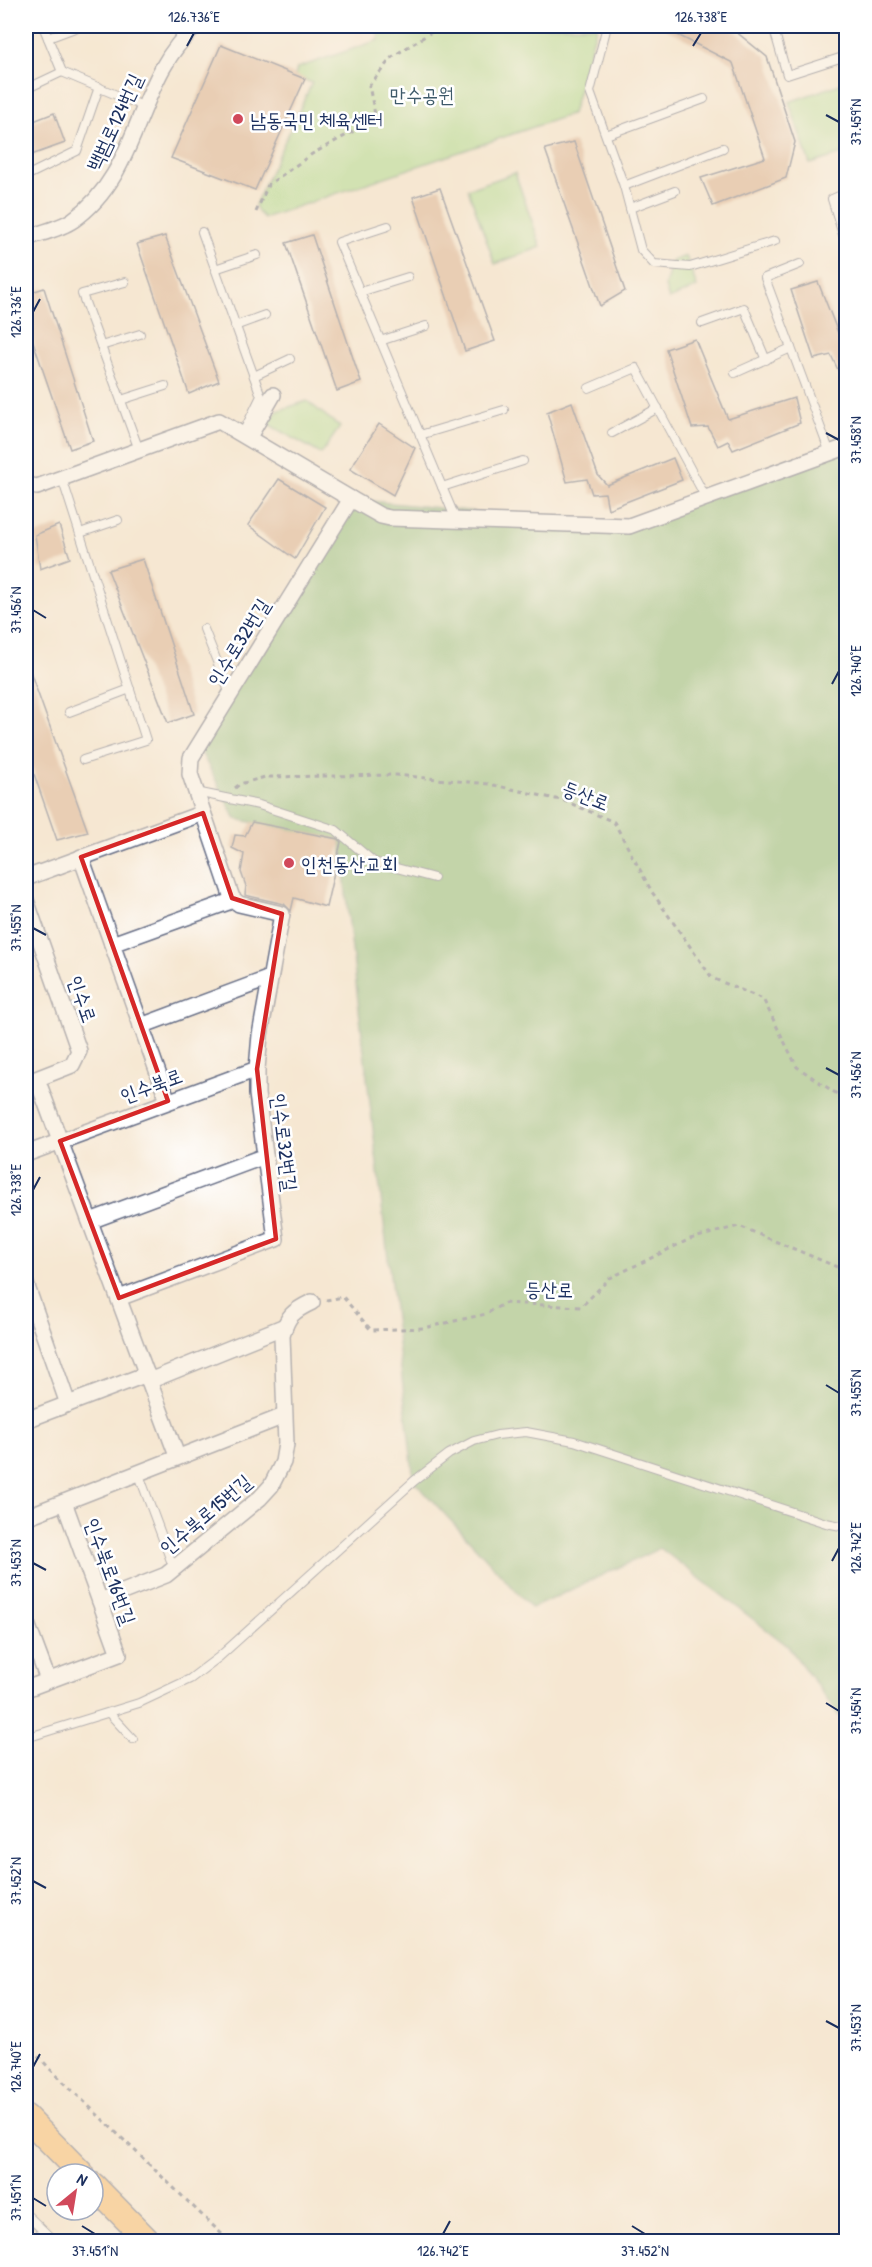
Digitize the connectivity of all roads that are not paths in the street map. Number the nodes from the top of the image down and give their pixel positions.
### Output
1 (43, 26) edge
2 (80, 26) edge
3 (196, 26) edge
4 (607, 26) edge
5 (786, 26) edge
6 (773, 28) edge
7 (48, 38) junction
8 (846, 56) edge
9 (62, 72) junction
10 (99, 87) junction
11 (26, 88) edge
12 (704, 99) dead end
13 (145, 107) junction
14 (606, 135) junction
15 (723, 148) dead end
16 (26, 176) edge
17 (624, 186) junction
18 (675, 191) dead end
19 (846, 193) edge
20 (630, 208) junction
21 (388, 226) dead end
22 (202, 232) dead end
23 (26, 238) edge
24 (775, 241) dead end
25 (846, 244) edge
26 (257, 255) dead end
27 (800, 264) dead end
28 (215, 269) junction
29 (408, 277) dead end
30 (125, 282) dead end
31 (360, 292) junction
32 (265, 315) dead end
33 (702, 323) dead end
34 (236, 326) junction
35 (426, 326) dead end
36 (140, 334) dead end
37 (380, 341) junction
38 (101, 346) junction
39 (791, 348) junction
40 (290, 359) dead end
41 (766, 360) junction
42 (735, 373) dead end
43 (254, 376) junction
44 (165, 386) dead end
45 (590, 387) dead end
46 (273, 395) dead end
47 (121, 400) junction
48 (658, 408) junction
49 (504, 410) dead end
50 (612, 433) dead end
51 (246, 435) junction
52 (420, 435) junction
53 (846, 447) edge
54 (139, 450) junction
55 (830, 453) junction
56 (523, 461) dead end
57 (62, 478) junction
58 (26, 485) edge
59 (442, 488) junction
60 (706, 498) junction
61 (351, 499) junction
62 (118, 520) dead end
63 (456, 520) junction
64 (80, 533) junction
65 (204, 629) dead end
66 (130, 689) junction
67 (230, 694) junction
68 (69, 712) dead end
69 (83, 760) dead end
70 (196, 792) junction
71 (203, 813) junction
72 (81, 857) junction
73 (26, 878) edge
74 (434, 878) dead end
75 (26, 900) edge
76 (234, 900) junction
77 (112, 944) junction
78 (270, 978) junction
79 (141, 1026) junction
80 (257, 1069) junction
81 (31, 1081) edge
82 (168, 1101) junction
83 (60, 1141) junction
84 (26, 1154) edge
85 (266, 1156) junction
86 (90, 1221) junction
87 (26, 1284) edge
88 (119, 1298) junction
89 (312, 1302) road end
90 (285, 1326) junction
91 (148, 1378) junction
92 (68, 1404) junction
93 (284, 1416) junction
94 (26, 1420) edge
95 (177, 1456) junction
96 (138, 1472) junction
97 (64, 1502) junction
98 (26, 1517) edge
99 (846, 1527) edge
100 (174, 1569) junction
101 (100, 1601) junction
102 (26, 1621) edge
103 (48, 1680) junction
104 (26, 1689) edge
105 (109, 1713) junction
106 (26, 1738) edge
107 (133, 1739) dead end
108 (26, 2117) edge
109 (70, 2162) edge
110 (105, 2198) edge
111 (26, 2214) edge
112 (55, 2241) edge
113 (149, 2241) edge

1 - 7 lane
2 - 7 lane
3 - 13 street, 백범로124번길
4 - 14 lane
5 - 6 lane
6 - 8 lane
7 - 9 lane
9 - 10 lane
9 - 11 lane
10 - 13 lane
10 - 16 lane
12 - 14 lane
13 - 23 street, 백범로124번길
14 - 17 lane
15 - 17 lane
17 - 20 lane
18 - 20 lane
19 - 25 lane
20 - 24 lane
21 - 31 lane
22 - 28 lane
26 - 28 lane
27 - 39 lane
28 - 34 lane
29 - 31 lane
30 - 38 lane
31 - 37 lane
32 - 34 lane
33 - 41 lane
34 - 43 lane
35 - 37 lane
36 - 38 lane
37 - 52 lane
38 - 47 lane
39 - 41 lane
39 - 55 lane
40 - 43 lane
41 - 42 lane
43 - 51 lane
44 - 47 lane
45 - 48 lane
46 - 51 street
47 - 54 lane
48 - 50 lane
48 - 60 lane
49 - 52 lane
51 - 54 street
51 - 61 street
52 - 59 lane
53 - 55 street
54 - 57 street
55 - 60 street
56 - 59 lane
57 - 58 street
57 - 64 lane
59 - 63 lane
60 - 63 street
61 - 63 street
61 - 67 street, 인수로32번길
62 - 64 lane
64 - 66 lane
65 - 67 lane
66 - 68 lane
66 - 69 lane
67 - 70 street, 인수로32번길
70 - 71 street, 인수로32번길
70 - 74 lane
71 - 72 street
71 - 76 street, 인수로32번길
72 - 73 street
72 - 77 street
75 - 81 street, 인수로
76 - 77 street
76 - 78 street, 인수로32번길
77 - 79 street
78 - 79 street
78 - 80 street, 인수로32번길
79 - 82 street
80 - 82 street, 인수북로
80 - 85 street, 인수로32번길
81 - 83 street
82 - 83 street, 인수북로
83 - 84 street, 인수북로
83 - 86 street
85 - 86 street
85 - 88 street, 인수로32번길
86 - 88 street
87 - 92 street
88 - 91 street
89 - 90 street
90 - 91 street
90 - 93 street, 인수북로15번길
91 - 92 street
91 - 95 street
92 - 94 street
93 - 95 street
93 - 100 street, 인수북로15번길
95 - 96 street, 인수북로16번길
96 - 97 street, 인수북로16번길
96 - 100 lane
97 - 98 street, 인수북로16번길
97 - 101 street, 인수북로16번길
99 - 105 lane
100 - 101 street, 인수북로15번길
101 - 103 street, 인수북로16번길
102 - 103 street
103 - 104 street
105 - 106 lane
105 - 107 lane
108 - 109 main road
110 - 113 main road
111 - 112 lane

